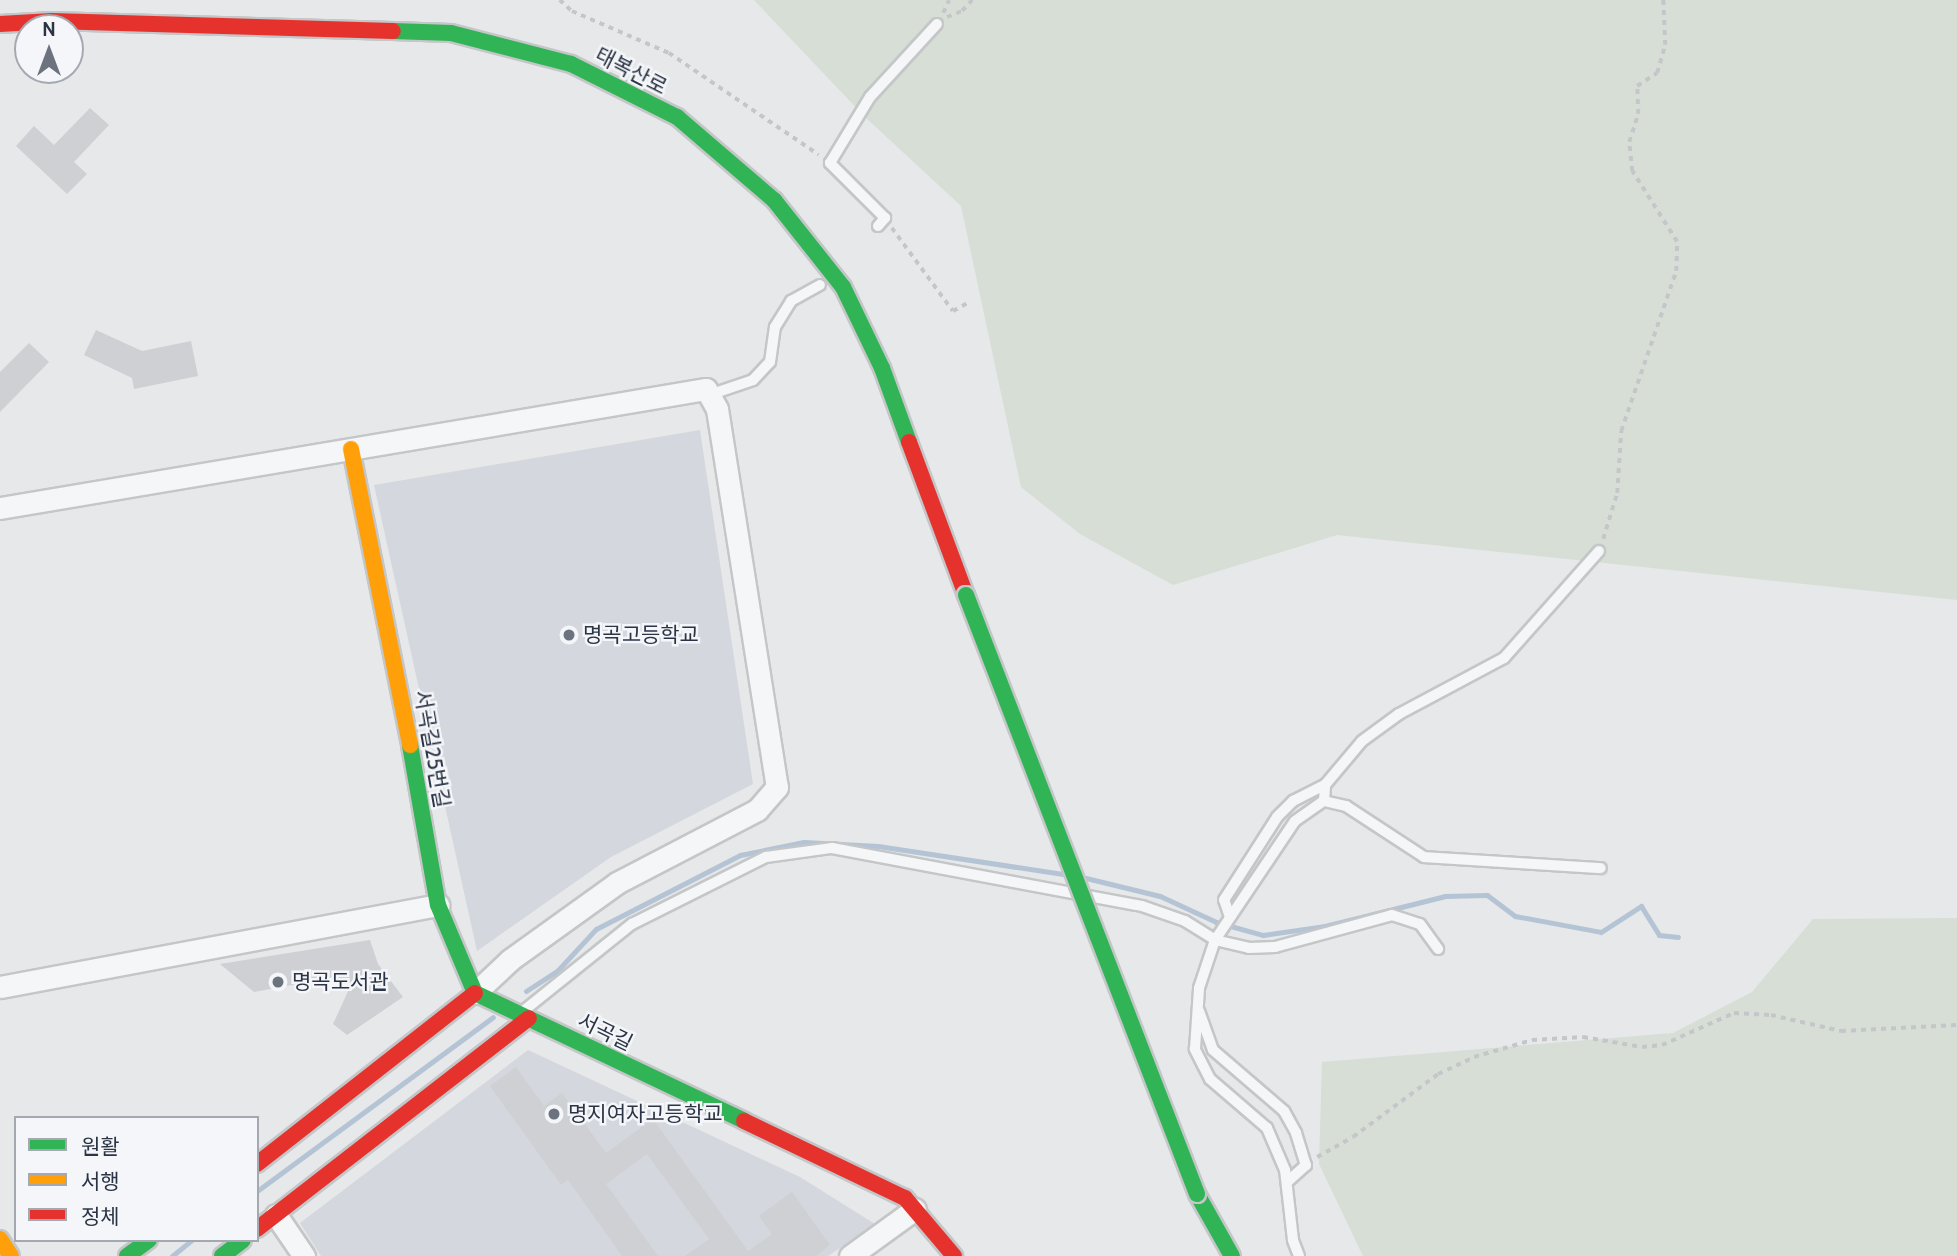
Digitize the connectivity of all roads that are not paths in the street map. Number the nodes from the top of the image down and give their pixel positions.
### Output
1 (0, 24) edge
2 (937, 24) road end
3 (882, 222) road end
4 (820, 285) dead end
5 (709, 395) junction
6 (351, 449) junction
7 (0, 508) edge
8 (1599, 551) road end
9 (1325, 785) junction
10 (1324, 802) junction
11 (1601, 868) dead end
12 (438, 905) junction
13 (1230, 917) junction
14 (1215, 940) junction
15 (1438, 949) dead end
16 (0, 987) edge
17 (475, 992) junction
18 (1196, 1005) junction
19 (525, 1016) junction
20 (259, 1162) edge
21 (1287, 1182) junction
22 (915, 1209) junction
23 (276, 1215) junction
24 (259, 1228) edge
25 (0, 1239) edge
26 (146, 1242) edge
27 (240, 1242) edge
28 (11, 1256) edge
29 (127, 1256) edge
30 (222, 1256) edge
31 (304, 1256) edge
32 (850, 1256) edge
33 (954, 1256) edge
34 (1232, 1256) edge
35 (1299, 1256) edge

1 - 34 street, 태복산로, bridge
2 - 3 lane
4 - 5 lane
5 - 6 street
5 - 17 street
6 - 7 street
6 - 12 street, 서곡길25번길
8 - 9 lane
9 - 10 lane
9 - 13 lane
10 - 11 lane
10 - 13 lane
12 - 16 street
12 - 17 street, 서곡길25번길
13 - 14 lane
14 - 15 lane
14 - 18 lane
14 - 19 lane
17 - 19 street
17 - 20 street
18 - 21 lane
18 - 21 lane
19 - 22 street, 서곡길
19 - 23 street
21 - 35 lane
22 - 32 street
22 - 33 street, 서곡길
23 - 24 street
23 - 31 street
25 - 28 street
26 - 29 street
27 - 30 street

